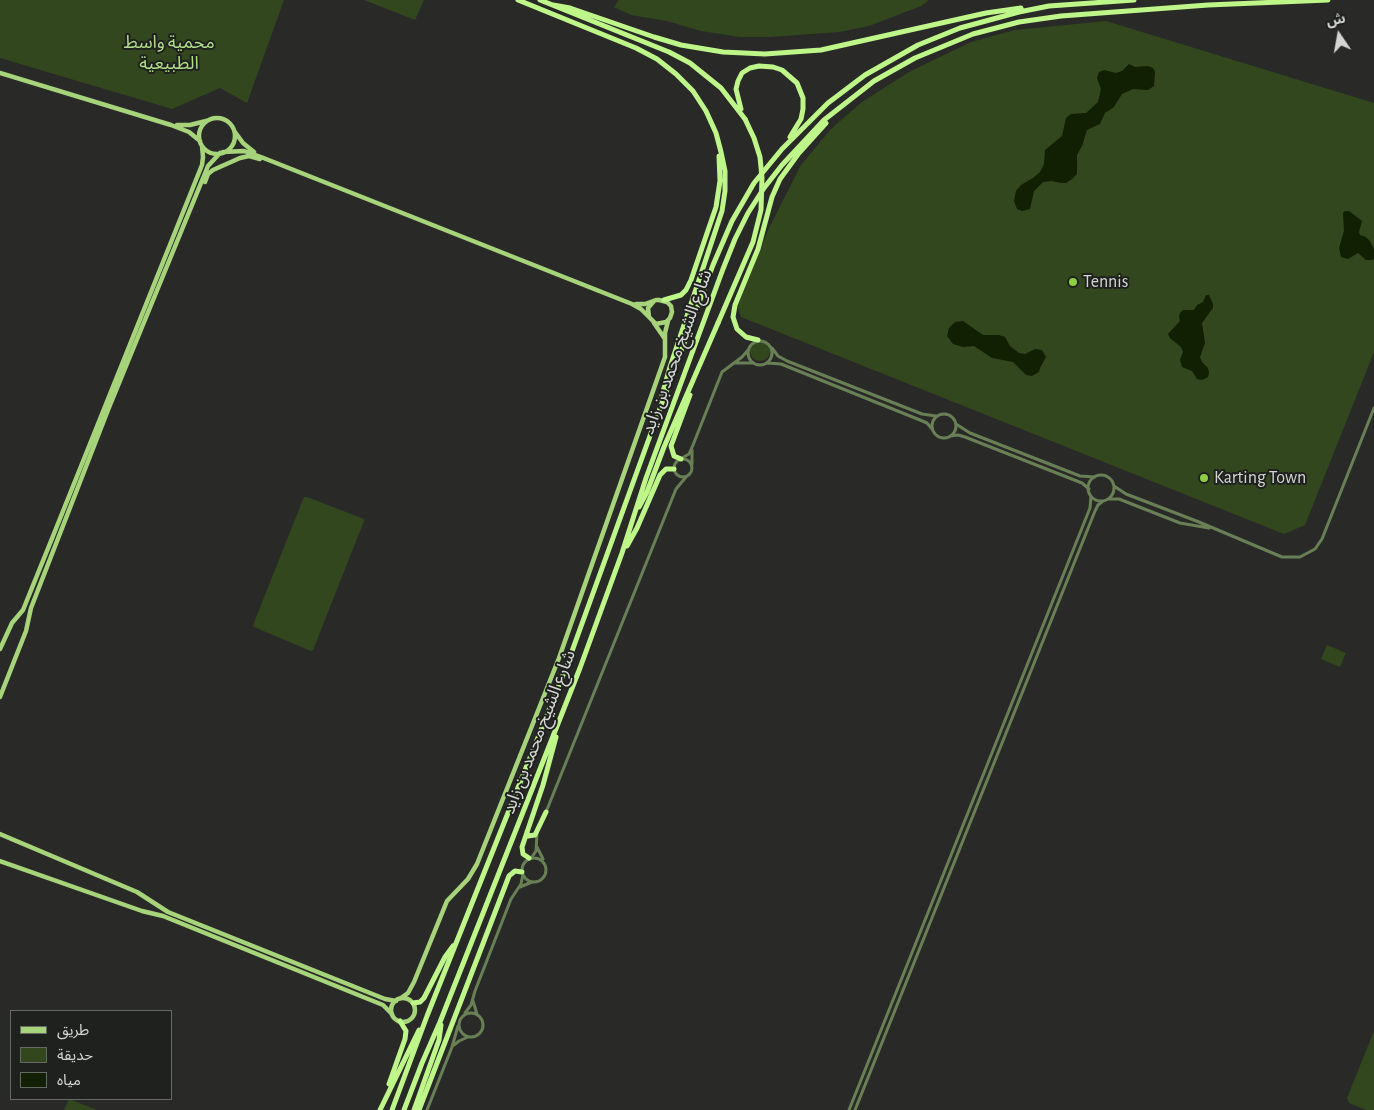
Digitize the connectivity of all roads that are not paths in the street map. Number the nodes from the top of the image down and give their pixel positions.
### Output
1 (518, 0) edge
2 (540, 0) edge
3 (1134, 0) edge
4 (1328, 0) edge
5 (553, 5) junction
6 (1049, 6) junction
7 (0, 73) edge
8 (836, 110) junction
9 (745, 119) junction
10 (207, 121) junction
11 (171, 125) junction
12 (234, 130) junction
13 (716, 133) junction
14 (201, 144) junction
15 (782, 148) junction
16 (222, 152) junction
17 (261, 157) junction
18 (269, 160) junction
19 (200, 186) junction
20 (178, 225) junction
21 (176, 244) junction
22 (664, 300) junction
23 (654, 301) junction
24 (632, 304) junction
25 (648, 317) junction
26 (668, 320) junction
27 (653, 322) junction
28 (758, 340) junction
29 (665, 341) junction
30 (748, 348) junction
31 (772, 348) junction
32 (734, 363) junction
33 (753, 363) junction
34 (767, 363) junction
35 (692, 384) junction
36 (1374, 408) edge
37 (936, 416) junction
38 (654, 422) junction
39 (956, 424) junction
40 (932, 429) junction
41 (950, 436) junction
42 (693, 445) junction
43 (681, 459) junction
44 (692, 464) junction
45 (674, 471) junction
46 (686, 477) junction
47 (1095, 477) junction
48 (1114, 486) junction
49 (676, 488) junction
50 (1088, 489) junction
51 (1091, 496) junction
52 (1109, 498) junction
53 (1104, 501) junction
54 (635, 514) junction
55 (1215, 529) junction
56 (622, 553) junction
57 (21, 614) junction
58 (28, 616) junction
59 (0, 649) edge
60 (0, 697) edge
61 (561, 718) junction
62 (546, 812) junction
63 (527, 832) junction
64 (0, 834) edge
65 (536, 844) junction
66 (531, 858) junction
67 (0, 861) edge
68 (544, 861) junction
69 (522, 873) junction
70 (533, 882) junction
71 (519, 887) junction
72 (934, 896) junction
73 (939, 899) junction
74 (456, 942) junction
75 (347, 984) junction
76 (413, 984) junction
77 (334, 985) junction
78 (401, 998) junction
79 (473, 1000) junction
80 (396, 1001) junction
81 (412, 1002) junction
82 (465, 1013) junction
83 (392, 1014) junction
84 (477, 1014) junction
85 (427, 1016) junction
86 (400, 1021) junction
87 (440, 1022) junction
88 (458, 1026) junction
89 (469, 1037) junction
90 (452, 1047) junction
91 (384, 1099) junction
92 (380, 1110) edge
93 (392, 1110) edge
94 (404, 1110) edge
95 (414, 1110) edge
96 (419, 1110) edge
97 (427, 1110) edge
98 (848, 1110) edge
99 (855, 1110) edge

1 - 13 highway
2 - 5 highway
3 - 6 highway, شارع الشيخ محمد بن زايد
4 - 8 highway, شارع الشيخ محمد بن زايد
5 - 6 highway
5 - 9 highway
6 - 15 highway, شارع الشيخ محمد بن زايد
7 - 11 main road
8 - 28 highway
8 - 54 highway, شارع الشيخ محمد بن زايد
9 - 15 highway
9 - 35 highway, bridge
10 - 11 main road
10 - 12 main road
10 - 14 main road
11 - 14 main road
12 - 16 main road
12 - 17 main road
13 - 22 highway
13 - 38 highway
14 - 16 main road
14 - 20 main road
15 - 38 highway, شارع الشيخ محمد بن زايد
16 - 17 main road
16 - 19 main road
17 - 18 main road
18 - 19 main road
18 - 24 main road
19 - 21 main road
20 - 21 main road
20 - 57 main road
21 - 58 main road
22 - 23 main road
22 - 26 main road
23 - 24 main road
23 - 25 main road
24 - 25 main road
25 - 27 main road
26 - 27 main road
26 - 29 main road
27 - 29 main road
28 - 30 street
28 - 31 street
29 - 76 main road
30 - 32 street
30 - 33 street
31 - 34 street
31 - 37 street
32 - 33 street
32 - 42 street
33 - 34 street
34 - 40 street
35 - 43 highway
35 - 54 highway
36 - 55 street
37 - 39 street
37 - 40 street
38 - 74 highway, شارع الشيخ محمد بن زايد
39 - 41 street
39 - 47 street
40 - 41 street
41 - 50 street
42 - 43 street
42 - 44 street
43 - 44 street
43 - 45 street
44 - 46 street
45 - 46 street
45 - 49 street
45 - 56 highway
46 - 49 street
47 - 48 street
47 - 50 street
48 - 52 street
48 - 55 street
49 - 62 street
50 - 51 street
51 - 53 street
51 - 72 street
52 - 53 street
52 - 55 street
53 - 73 street
54 - 56 highway, شارع الشيخ محمد بن زايد
56 - 61 highway, شارع الشيخ محمد بن زايد
57 - 58 main road
57 - 59 main road
58 - 60 main road
61 - 63 highway
61 - 87 highway, شارع الشيخ محمد بن زايد
62 - 63 highway
62 - 65 street
63 - 66 highway
64 - 75 main road
65 - 66 street
65 - 68 street
66 - 68 street
66 - 69 street
67 - 77 main road
68 - 70 street
69 - 70 street
69 - 71 street
69 - 96 highway
70 - 71 street
71 - 79 street
72 - 73 street
72 - 98 street
73 - 99 street
74 - 81 highway
74 - 85 highway, شارع الشيخ محمد بن زايد
75 - 77 main road
75 - 80 main road
76 - 78 main road
76 - 81 main road
77 - 83 main road
78 - 80 main road
78 - 81 main road
79 - 82 street
79 - 84 street
80 - 83 main road
81 - 86 main road
82 - 84 street
82 - 88 street
83 - 86 main road
84 - 89 street
85 - 91 highway
85 - 93 highway, شارع الشيخ محمد بن زايد
86 - 91 highway
87 - 94 highway, شارع الشيخ محمد بن زايد
87 - 95 highway
88 - 89 street
88 - 90 street
89 - 90 street
90 - 97 street
91 - 92 highway

